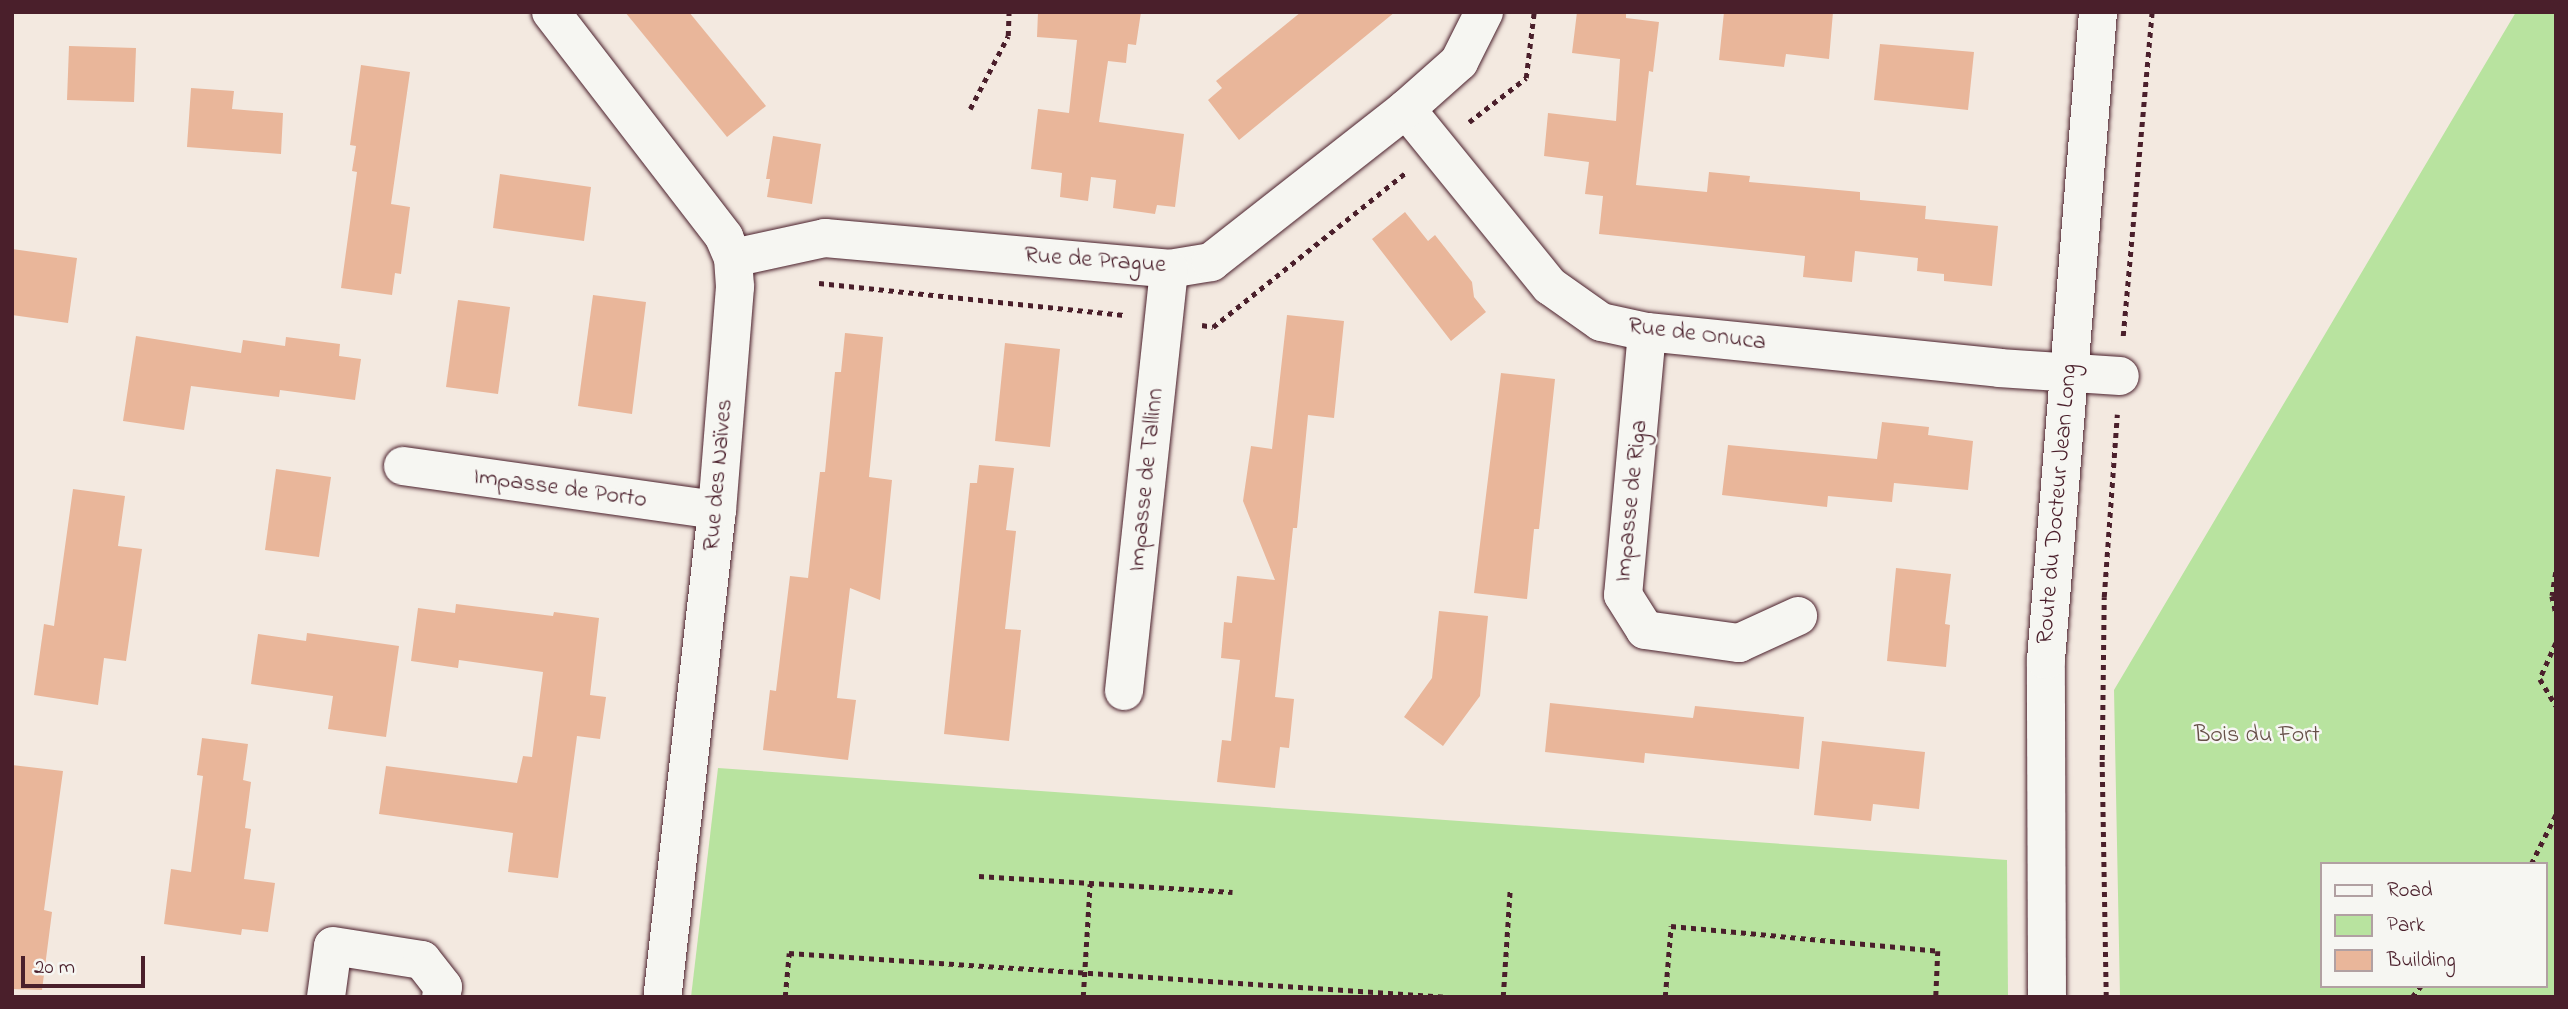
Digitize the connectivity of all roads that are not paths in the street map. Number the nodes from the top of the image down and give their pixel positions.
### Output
1 (551, 12) edge
2 (1484, 12) edge
3 (2098, 12) edge
4 (1406, 109) junction
5 (733, 258) junction
6 (1169, 269) junction
7 (1647, 332) junction
8 (2069, 372) junction
9 (2120, 376) road end
10 (403, 466) dead end
11 (717, 510) junction
12 (1798, 616) dead end
13 (1124, 691) dead end
14 (326, 997) edge
15 (442, 997) edge
16 (662, 997) edge
17 (2047, 997) edge

1 - 5 street, Rue des Naïves
2 - 4 street, Rue de Prague
3 - 8 street, Route du Docteur Jean Long
4 - 6 street, Rue de Prague
4 - 7 street, Rue de Onuca
5 - 6 street, Rue de Prague
5 - 11 street, Rue des Naïves
6 - 13 street, Impasse de Tallinn
7 - 8 street, Rue de Onuca
7 - 12 street, Impasse de Riga
8 - 9 street, Rue de Onuca
8 - 17 street, Route du Docteur Jean Long
10 - 11 street, Impasse de Porto
11 - 16 street, Rue des Naïves
14 - 15 street

